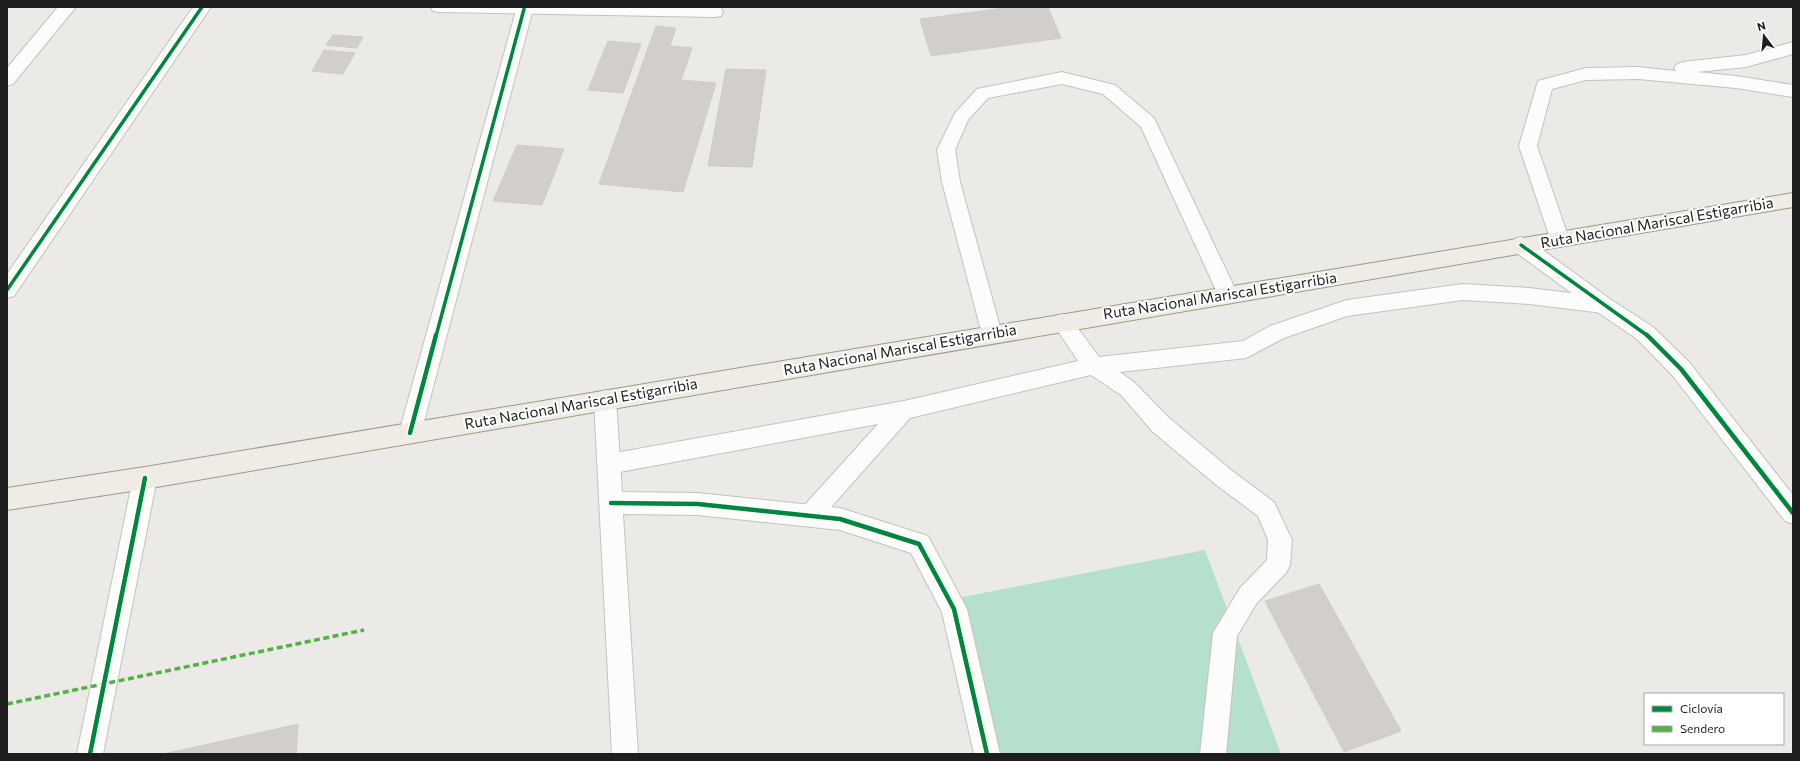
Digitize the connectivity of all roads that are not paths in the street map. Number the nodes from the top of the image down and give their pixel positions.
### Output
1 (67, 7) edge
2 (202, 7) edge
3 (440, 7) edge
4 (524, 9) junction
5 (715, 12) dead end
6 (1793, 48) edge
7 (1638, 73) junction
8 (7, 80) edge
9 (1793, 91) edge
10 (1793, 200) edge
11 (1559, 239) junction
12 (1521, 245) junction
13 (7, 290) edge
14 (1228, 295) junction
15 (1602, 305) junction
16 (1062, 322) junction
17 (992, 334) junction
18 (1094, 366) junction
19 (605, 400) junction
20 (904, 410) junction
21 (410, 433) junction
22 (609, 464) junction
23 (145, 478) junction
24 (7, 499) edge
25 (611, 503) junction
26 (1793, 513) edge
27 (810, 515) junction
28 (90, 754) edge
29 (625, 754) edge
30 (987, 754) edge
31 (1213, 754) edge

1 - 8 street
2 - 13 street
3 - 4 lane
4 - 5 lane
4 - 21 street
6 - 7 lane
7 - 9 lane
7 - 11 lane
10 - 11 main road, Ruta Nacional Mariscal Estigarribia
11 - 12 main road, Ruta Nacional Mariscal Estigarribia
12 - 14 main road, Ruta Nacional Mariscal Estigarribia
12 - 15 street
14 - 16 main road, Ruta Nacional Mariscal Estigarribia
14 - 17 lane
15 - 18 lane
15 - 26 street
16 - 17 main road, Ruta Nacional Mariscal Estigarribia
16 - 18 lane
17 - 19 main road, Ruta Nacional Mariscal Estigarribia
18 - 20 lane
18 - 31 lane
19 - 21 main road, Ruta Nacional Mariscal Estigarribia
19 - 22 street
20 - 22 lane
20 - 27 lane
21 - 23 main road, Ruta Nacional Mariscal Estigarribia
22 - 25 street
23 - 24 main road, Ruta Nacional Mariscal Estigarribia
23 - 28 street
25 - 27 street
25 - 29 street
27 - 30 street

